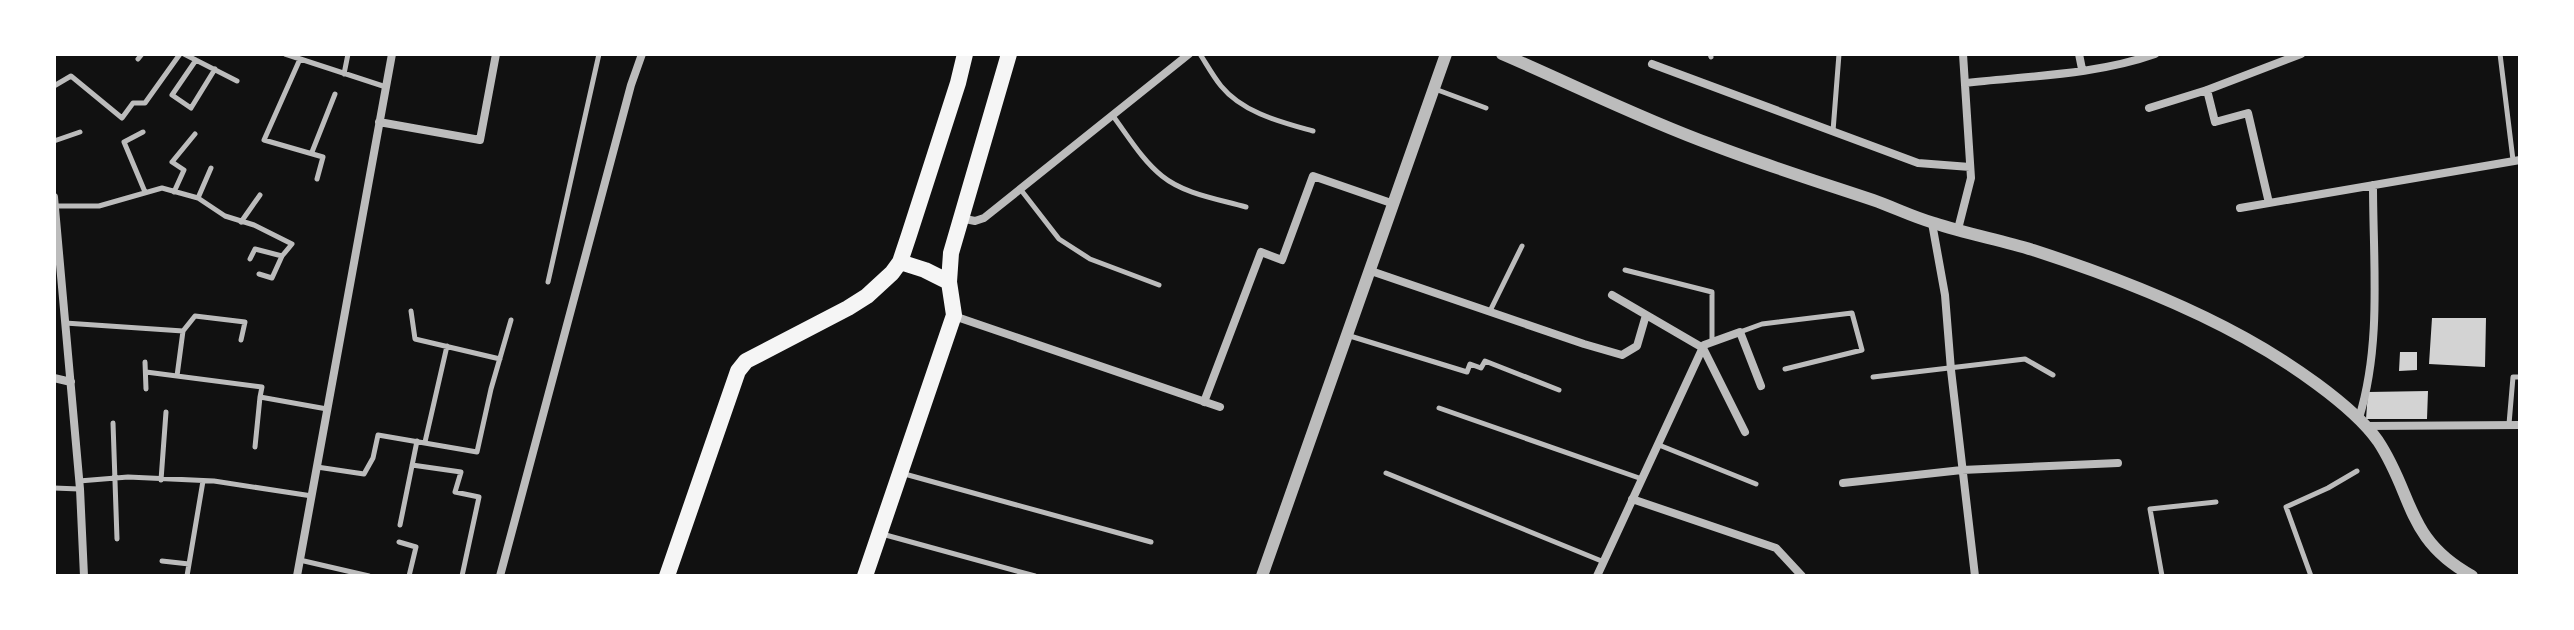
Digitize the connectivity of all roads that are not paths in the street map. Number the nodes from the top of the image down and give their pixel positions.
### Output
1 (182, 54) edge
2 (285, 54) edge
3 (348, 54) edge
4 (392, 54) edge
5 (496, 54) edge
6 (599, 54) edge
7 (642, 54) edge
8 (965, 54) edge
9 (1009, 54) edge
10 (1189, 54) edge
11 (1200, 54) edge
12 (1446, 54) edge
13 (1502, 54) edge
14 (1839, 54) edge
15 (1963, 54) edge
16 (2079, 54) edge
17 (2155, 54) edge
18 (2301, 54) edge
19 (2500, 54) edge
20 (300, 59) junction
21 (196, 60) junction
22 (1652, 64) dead end
23 (215, 69) junction
24 (2082, 69) junction
25 (344, 74) junction
26 (237, 81) dead end
27 (1965, 83) junction
28 (54, 86) edge
29 (386, 87) junction
30 (1434, 89) junction
31 (2207, 90) junction
32 (335, 94) dead end
33 (1486, 108) dead end
34 (2149, 108) dead end
35 (1112, 115) junction
36 (379, 122) junction
37 (1313, 131) dead end
38 (1833, 131) junction
39 (80, 132) dead end
40 (143, 132) dead end
41 (195, 134) dead end
42 (54, 141) edge
43 (312, 152) junction
44 (2516, 161) edge
45 (1970, 167) junction
46 (211, 168) dead end
47 (317, 179) dead end
48 (2373, 185) junction
49 (1020, 189) junction
50 (145, 192) junction
51 (174, 192) junction
52 (260, 195) dead end
53 (198, 198) junction
54 (55, 202) edge
55 (2269, 203) junction
56 (1394, 204) junction
57 (1246, 207) dead end
58 (2240, 208) dead end
59 (960, 218) junction
60 (241, 222) junction
61 (1932, 223) junction
62 (1958, 229) junction
63 (1522, 246) dead end
64 (282, 256) junction
65 (250, 259) dead end
66 (900, 262) junction
67 (1625, 270) dead end
68 (1371, 271) junction
69 (259, 274) dead end
70 (58, 278) edge
71 (548, 282) dead end
72 (949, 282) junction
73 (1159, 285) dead end
74 (1612, 295) dead end
75 (411, 311) dead end
76 (1489, 312) junction
77 (954, 315) junction
78 (1646, 315) junction
79 (511, 320) dead end
80 (65, 323) junction
81 (183, 331) junction
82 (1740, 332) junction
83 (1349, 335) junction
84 (241, 340) dead end
85 (1712, 342) junction
86 (447, 346) junction
87 (1703, 348) junction
88 (500, 359) junction
89 (145, 362) dead end
90 (1785, 369) dead end
91 (1951, 370) junction
92 (146, 372) junction
93 (2053, 375) dead end
94 (177, 376) junction
95 (1873, 377) dead end
96 (2520, 377) edge
97 (54, 379) edge
98 (71, 382) junction
99 (1761, 386) dead end
100 (146, 389) dead end
101 (1559, 390) dead end
102 (260, 397) junction
103 (1204, 402) junction
104 (1220, 407) dead end
105 (1439, 408) dead end
106 (328, 409) junction
107 (166, 412) dead end
108 (2362, 422) junction
109 (113, 423) dead end
110 (2509, 424) junction
111 (2520, 425) edge
112 (1745, 432) dead end
113 (417, 441) junction
114 (425, 442) junction
115 (1658, 444) junction
116 (255, 447) dead end
117 (2118, 463) dead end
118 (412, 465) junction
119 (317, 467) junction
120 (1962, 470) junction
121 (2357, 471) dead end
122 (900, 473) junction
123 (1386, 473) dead end
124 (116, 478) junction
125 (1642, 479) junction
126 (161, 480) junction
127 (203, 481) junction
128 (1843, 483) dead end
129 (1756, 484) dead end
130 (80, 485) junction
131 (54, 488) edge
132 (312, 496) junction
133 (1632, 499) junction
134 (2216, 502) dead end
135 (400, 525) dead end
136 (881, 533) junction
137 (117, 539) dead end
138 (399, 542) dead end
139 (1151, 542) dead end
140 (162, 561) dead end
141 (302, 561) junction
142 (1604, 562) junction
143 (189, 564) junction
144 (84, 576) edge
145 (187, 576) edge
146 (297, 576) edge
147 (369, 576) edge
148 (409, 576) edge
149 (462, 576) edge
150 (500, 576) edge
151 (667, 576) edge
152 (865, 576) edge
153 (1035, 576) edge
154 (1262, 576) edge
155 (1597, 576) edge
156 (1802, 576) edge
157 (1975, 576) edge
158 (2162, 576) edge
159 (2311, 576) edge
160 (2472, 576) edge

1 - 21 lane
1 - 28 lane
2 - 20 lane
3 - 25 lane
4 - 29 street
5 - 36 street
6 - 71 lane
7 - 150 street
8 - 66 main road
9 - 59 main road
10 - 35 street
11 - 37 lane
12 - 30 street
13 - 61 street
14 - 38 lane
15 - 27 street
16 - 24 street
17 - 24 street
18 - 31 street
19 - 44 lane
20 - 25 lane
20 - 43 lane
21 - 23 lane
21 - 23 lane
22 - 38 street
23 - 26 lane
24 - 27 street
25 - 29 lane
27 - 45 street
29 - 36 street
30 - 33 lane
30 - 56 street
31 - 34 street
31 - 55 street
32 - 43 lane
35 - 49 street
35 - 57 lane
36 - 106 street
38 - 45 street
39 - 42 lane
40 - 50 lane
41 - 51 lane
43 - 47 lane
44 - 48 street
45 - 62 street
46 - 53 lane
48 - 55 street
48 - 108 street
49 - 59 street
49 - 73 lane
50 - 51 lane
50 - 54 lane
51 - 53 lane
52 - 60 lane
53 - 60 lane
54 - 70 street
55 - 58 street
56 - 68 street
56 - 103 street
59 - 72 main road
60 - 64 lane
61 - 62 street
61 - 91 street
62 - 108 street
63 - 76 lane
64 - 65 lane
64 - 69 lane
66 - 72 main road
66 - 151 main road
67 - 85 lane
68 - 76 street
68 - 83 street
70 - 80 street
72 - 77 main road
74 - 78 street
75 - 86 lane
76 - 78 street
77 - 103 street
77 - 122 main road
78 - 87 street
79 - 88 lane
80 - 81 lane
80 - 98 street
81 - 84 lane
81 - 94 lane
82 - 85 street
82 - 90 lane
82 - 99 street
83 - 101 lane
83 - 154 street
85 - 87 street
86 - 88 lane
86 - 114 lane
87 - 112 street
87 - 115 street
88 - 114 lane
89 - 92 lane
91 - 93 lane
91 - 95 lane
91 - 120 street
92 - 94 lane
92 - 100 lane
94 - 102 lane
96 - 110 lane
97 - 98 street
98 - 130 street
102 - 106 lane
102 - 116 lane
103 - 104 street
105 - 125 lane
106 - 119 street
107 - 126 lane
108 - 110 street
108 - 160 street
109 - 124 lane
110 - 111 street
113 - 114 lane
113 - 118 lane
113 - 119 lane
115 - 125 street
115 - 129 lane
117 - 120 street
118 - 135 lane
118 - 149 lane
119 - 132 street
120 - 128 street
120 - 157 street
121 - 159 lane
122 - 136 main road
122 - 139 lane
123 - 142 lane
124 - 126 lane
124 - 130 lane
124 - 137 lane
125 - 133 street
126 - 127 lane
127 - 132 lane
127 - 143 lane
130 - 131 lane
130 - 144 street
132 - 141 street
133 - 142 street
133 - 156 street
134 - 158 lane
136 - 152 main road
136 - 153 lane
138 - 148 lane
140 - 143 lane
141 - 146 street
141 - 147 lane
142 - 155 street
143 - 145 lane

